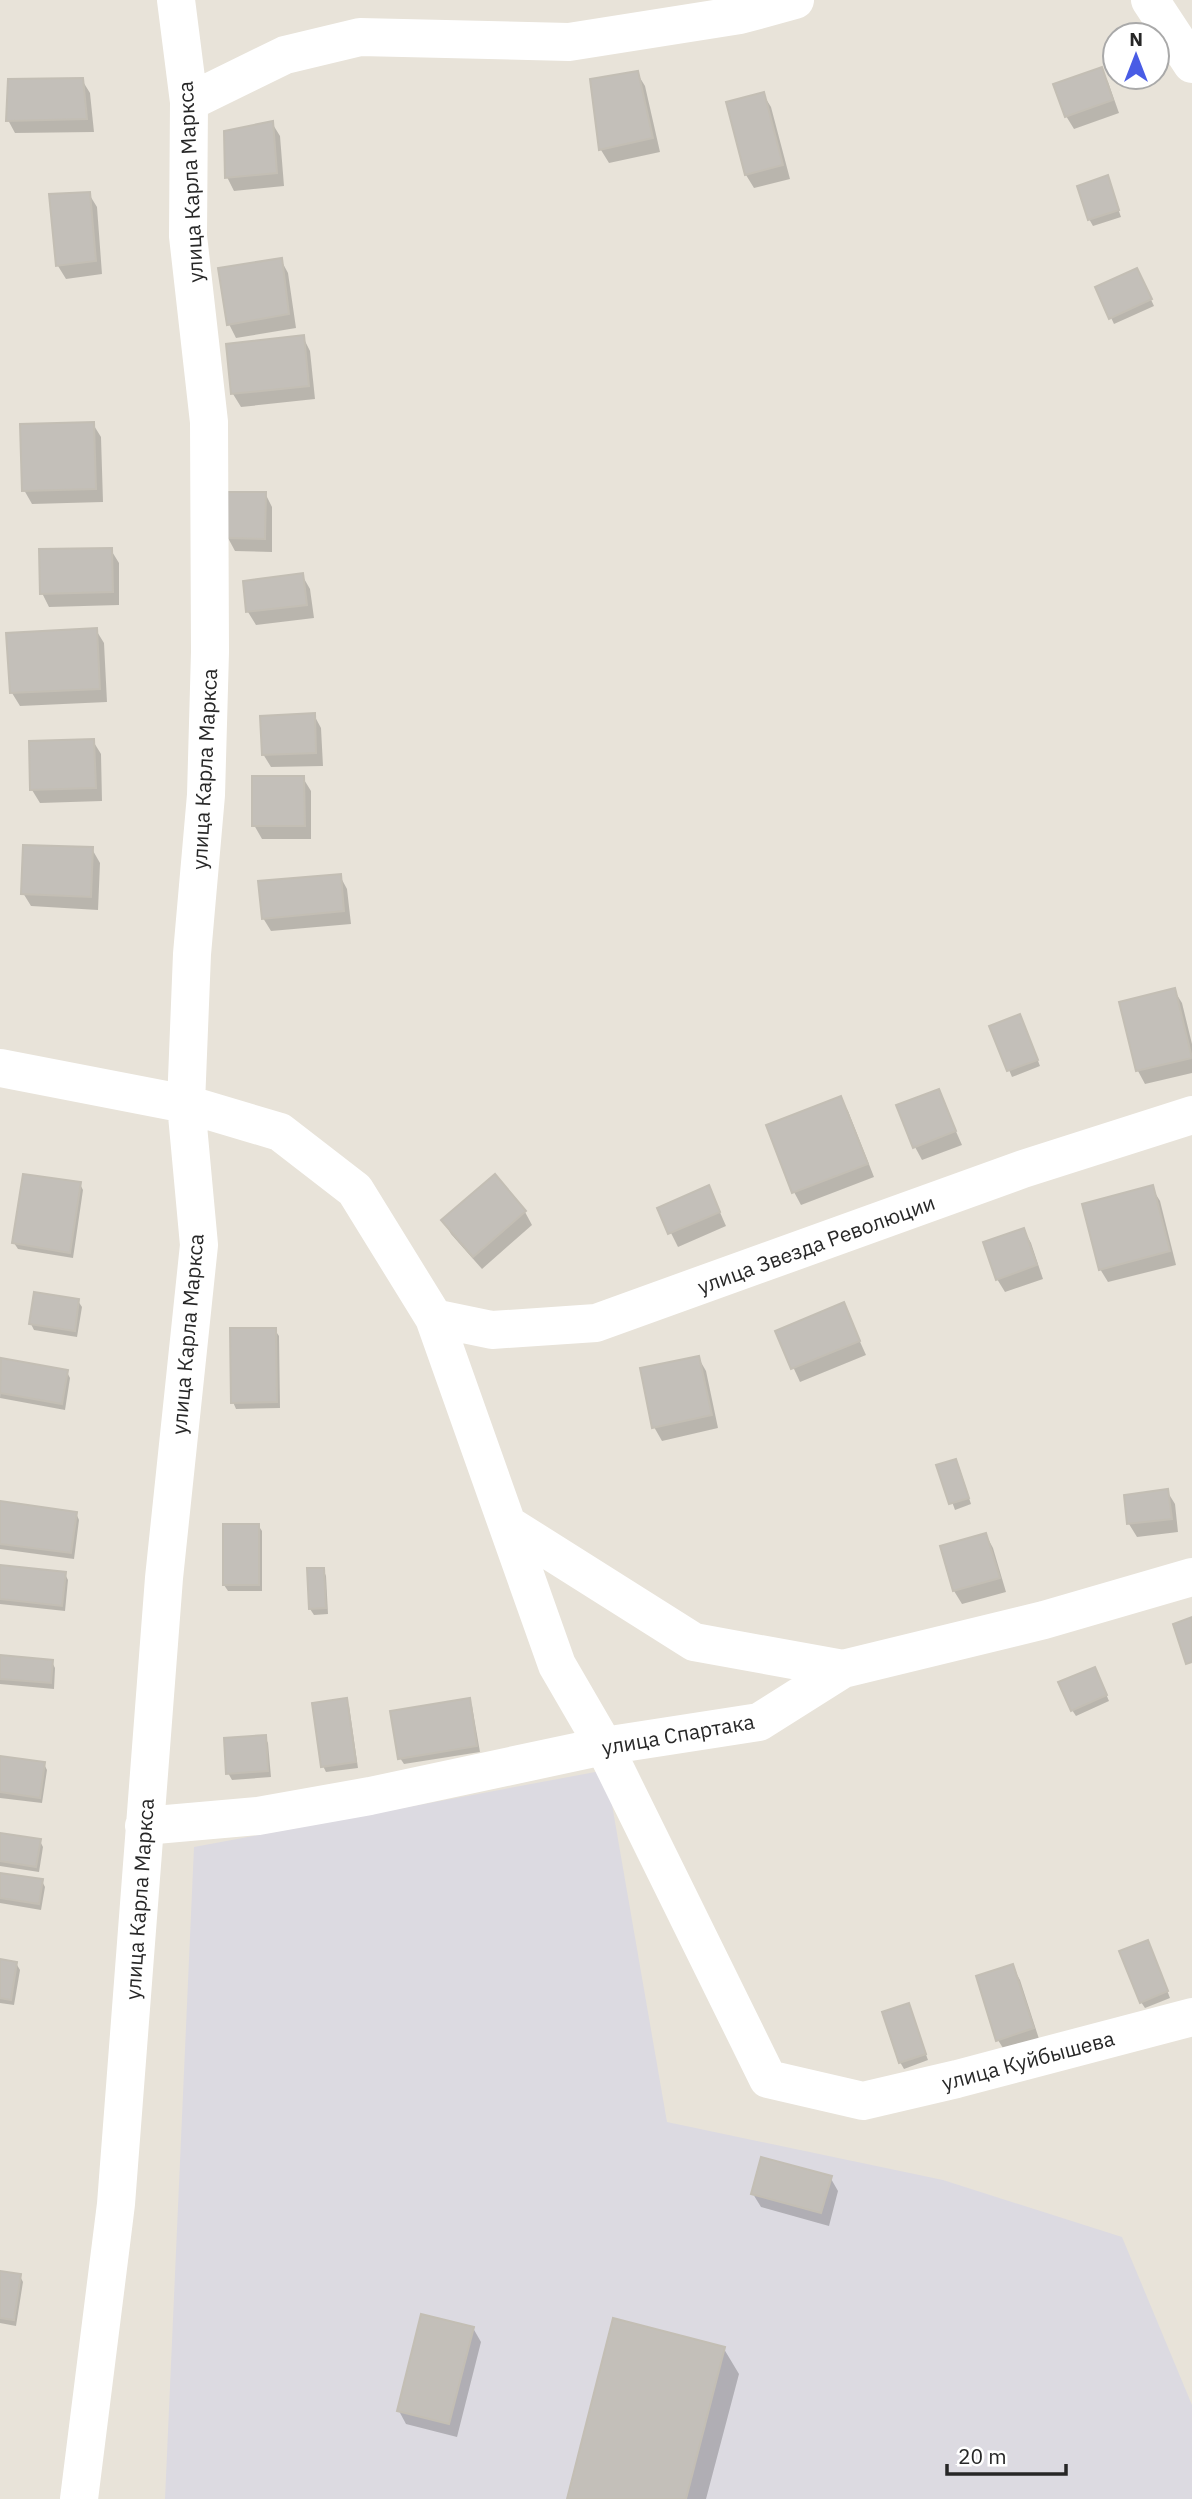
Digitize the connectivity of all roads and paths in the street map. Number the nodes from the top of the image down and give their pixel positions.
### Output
1 (176, 0) edge
2 (795, 0) edge
3 (1150, 0) edge
4 (1192, 64) edge
5 (189, 102) junction
6 (0, 1068) edge
7 (186, 1104) junction
8 (1192, 1115) edge
9 (433, 1318) junction
10 (507, 1524) junction
11 (1192, 1577) edge
12 (843, 1669) junction
13 (604, 1746) junction
14 (144, 1826) junction
15 (1192, 2017) edge
16 (79, 2499) edge

1 - 5 street, улица Карла Маркса
2 - 5 street
3 - 4 street
5 - 7 street, улица Карла Маркса
6 - 7 street
7 - 9 street
7 - 14 street, улица Карла Маркса
8 - 9 street, улица Звезда Революции
9 - 10 street
10 - 12 street
10 - 13 street
11 - 12 street, улица Спартака
12 - 13 street, улица Спартака
13 - 14 street, улица Спартака
13 - 15 street, улица Куйбышева
14 - 16 street, улица Карла Маркса

